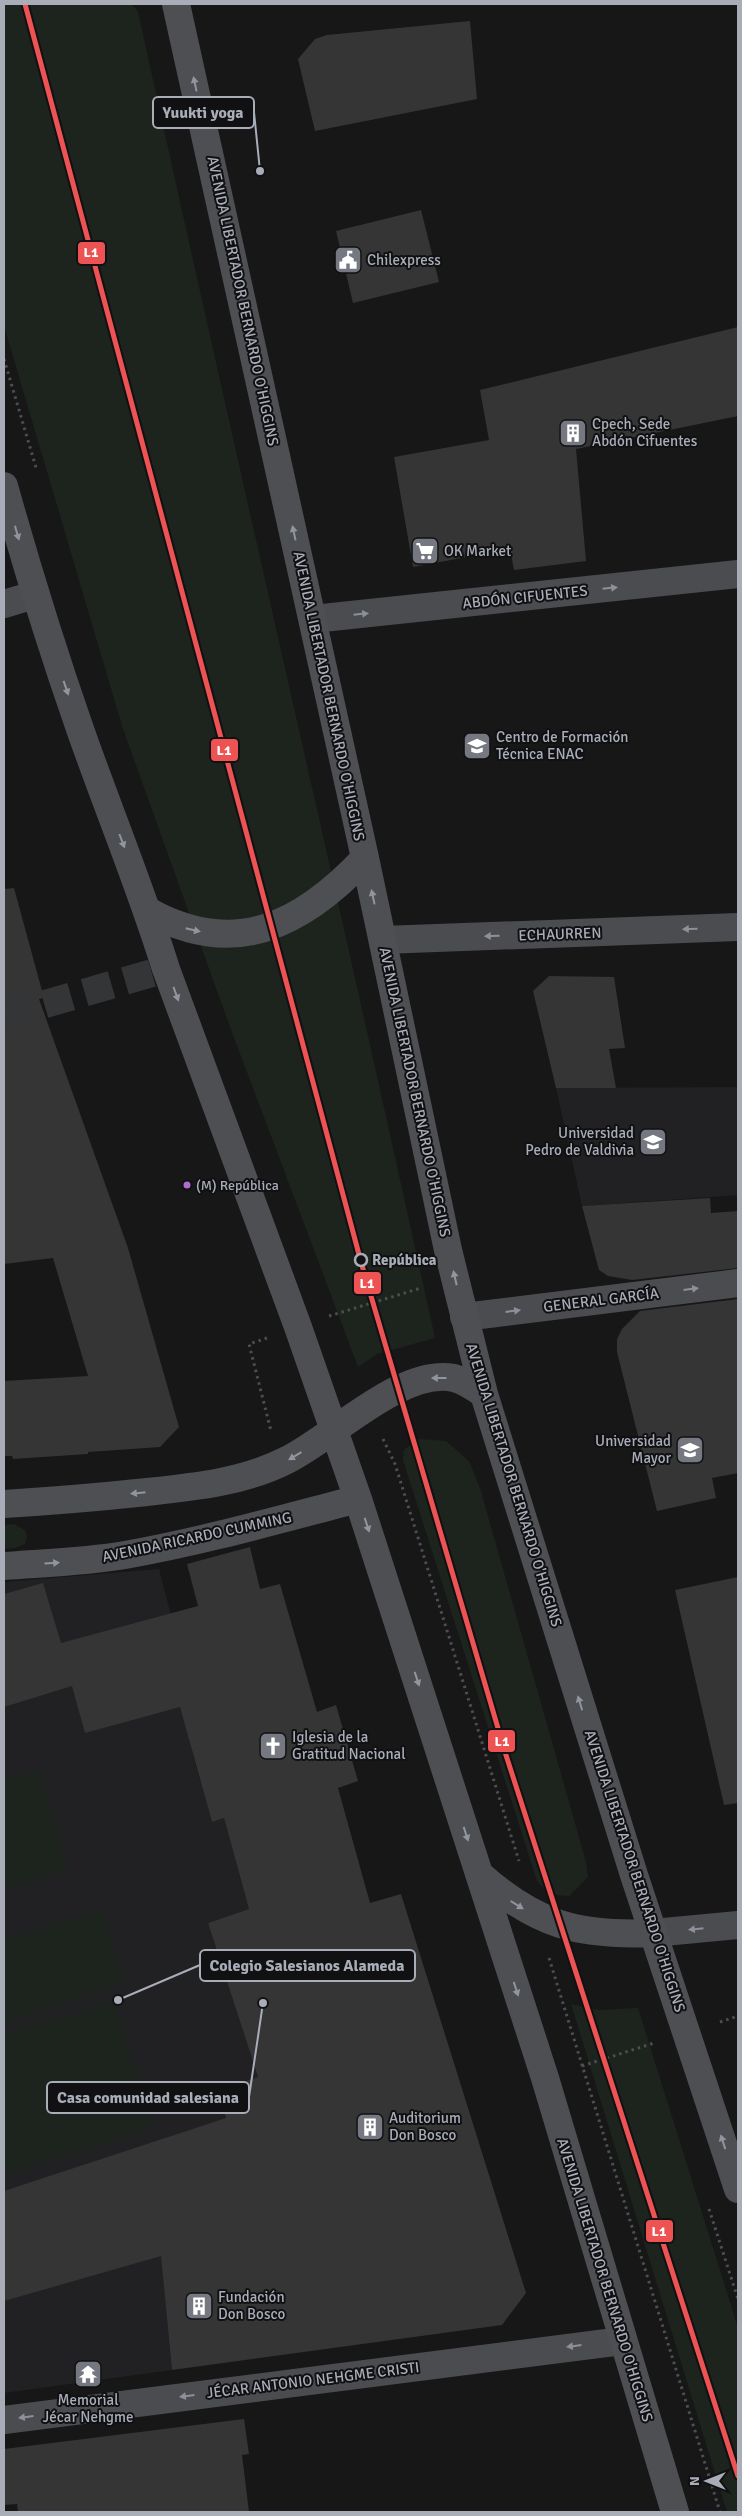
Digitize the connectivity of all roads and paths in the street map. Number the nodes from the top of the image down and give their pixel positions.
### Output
1 (176, 4) edge
2 (4, 486) edge
3 (738, 574) edge
4 (34, 595) junction
5 (4, 604) edge
6 (313, 620) junction
7 (365, 858) junction
8 (148, 911) junction
9 (738, 927) edge
10 (382, 940) junction
11 (738, 1283) edge
12 (464, 1317) junction
13 (484, 1394) junction
14 (335, 1428) junction
15 (358, 1499) junction
16 (4, 1504) edge
17 (4, 1566) edge
18 (479, 1874) junction
19 (738, 1925) edge
20 (653, 1933) junction
21 (738, 2016) edge
22 (688, 2032) junction
23 (545, 2078) junction
24 (738, 2189) edge
25 (622, 2341) junction
26 (4, 2420) edge
27 (675, 2512) edge

6 -> 1 main road, AVENIDA LIBERTADOR BERNARDO O'HIGGINS
2 -> 4 main road, AVENIDA LIBERTADOR BERNARDO O'HIGGINS
6 -> 3 street, ABDÓN CIFUENTES
4 - 5 street
4 -> 8 main road, AVENIDA LIBERTADOR BERNARDO O'HIGGINS
6 - 7 main road, AVENIDA LIBERTADOR BERNARDO O'HIGGINS
8 -> 7 main road
10 -> 7 main road, AVENIDA LIBERTADOR BERNARDO O'HIGGINS
8 -> 14 main road, AVENIDA LIBERTADOR BERNARDO O'HIGGINS
9 -> 10 street, ECHAURREN
12 -> 10 main road, AVENIDA LIBERTADOR BERNARDO O'HIGGINS
12 -> 11 street, GENERAL GARCÍA
12 - 13 main road, AVENIDA LIBERTADOR BERNARDO O'HIGGINS
13 -> 14 main road
20 -> 13 main road, AVENIDA LIBERTADOR BERNARDO O'HIGGINS
14 - 15 main road, AVENIDA LIBERTADOR BERNARDO O'HIGGINS
14 -> 16 main road
17 -> 15 main road, AVENIDA RICARDO CUMMING
15 -> 18 main road, AVENIDA LIBERTADOR BERNARDO O'HIGGINS
18 -> 20 main road
18 -> 23 main road, AVENIDA LIBERTADOR BERNARDO O'HIGGINS
19 -> 20 street
20 - 22 main road, AVENIDA LIBERTADOR BERNARDO O'HIGGINS
21 - 22 path
22 - 23 path
24 -> 22 main road, AVENIDA LIBERTADOR BERNARDO O'HIGGINS
23 - 25 main road, AVENIDA LIBERTADOR BERNARDO O'HIGGINS
25 -> 26 street, JÉCAR ANTONIO NEHGME CRISTI
25 - 27 main road, AVENIDA LIBERTADOR BERNARDO O'HIGGINS

